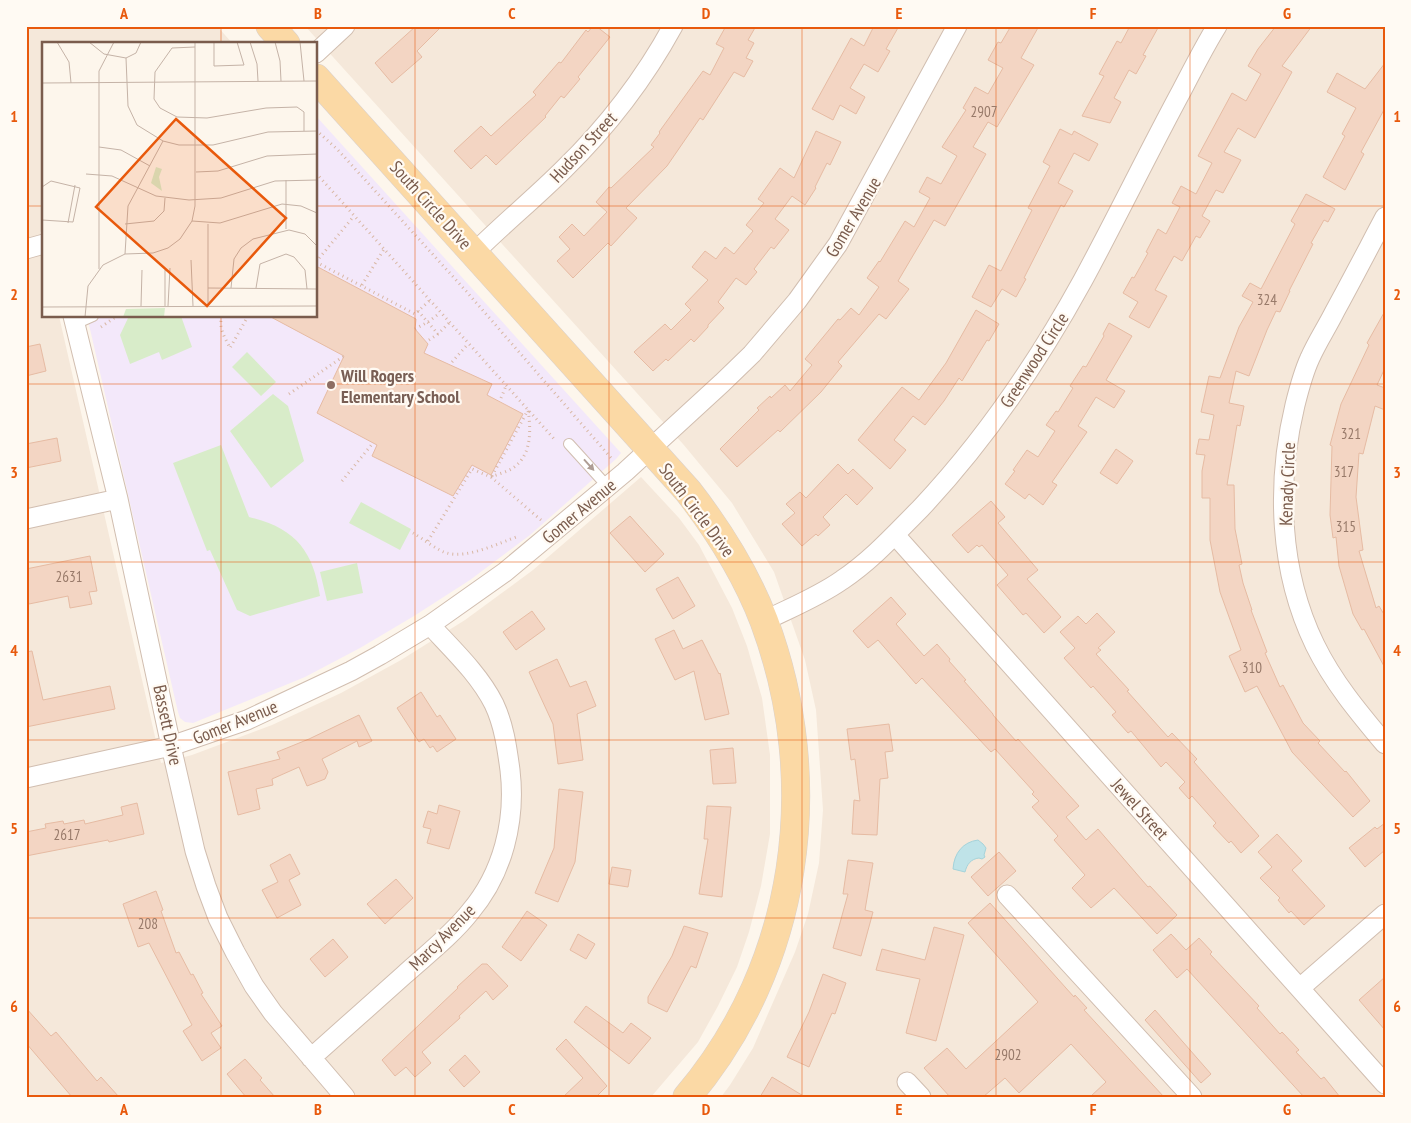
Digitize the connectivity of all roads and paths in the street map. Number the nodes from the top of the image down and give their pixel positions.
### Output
1 (270, 26) edge
2 (345, 26) edge
3 (673, 26) edge
4 (957, 26) edge
5 (1217, 26) edge
6 (284, 42) edge
7 (318, 52) edge
8 (318, 80) edge
9 (318, 132) edge
10 (318, 175) edge
11 (354, 216) junction
12 (1385, 218) edge
13 (42, 245) edge
14 (26, 249) edge
15 (384, 249) junction
16 (474, 253) junction
17 (318, 260) edge
18 (318, 263) edge
19 (362, 285) junction
20 (430, 301) junction
21 (418, 311) junction
22 (440, 313) junction
23 (114, 318) edge
24 (222, 318) edge
25 (247, 318) edge
26 (74, 320) edge
27 (428, 322) junction
28 (449, 323) junction
29 (97, 329) dead end
30 (415, 329) dead end
31 (438, 334) junction
32 (429, 340) dead end
33 (468, 344) junction
34 (344, 356) dead end
35 (452, 362) dead end
36 (506, 386) junction
37 (288, 394) dead end
38 (501, 398) dead end
39 (528, 410) junction
40 (373, 443) dead end
41 (564, 444) joint
42 (651, 448) junction
43 (612, 459) dead end
44 (491, 477) junction
45 (342, 481) dead end
46 (608, 487) junction
47 (118, 499) junction
48 (26, 519) edge
49 (540, 520) dead end
50 (413, 533) dead end
51 (524, 535) dead end
52 (895, 535) junction
53 (428, 541) junction
54 (764, 621) junction
55 (430, 625) junction
56 (1385, 744) edge
57 (171, 746) junction
58 (26, 778) edge
59 (1007, 895) dead end
60 (1385, 914) edge
61 (1300, 988) junction
62 (311, 1058) junction
63 (907, 1082) dead end
64 (1385, 1084) edge
65 (345, 1097) edge
66 (687, 1097) edge
67 (921, 1097) edge
68 (1192, 1097) edge

1 - 6 main road
2 - 7 street
3 - 16 street, Hudson Street
4 - 42 street, Gomer Avenue
5 - 52 street, Greenwood Circle
8 - 16 main road, South Circle Drive
9 - 43 path
10 - 11 path
11 - 15 path
11 - 17 path
12 - 56 street, Kenady Circle
13 - 14 street
15 - 19 path
15 - 20 path
16 - 42 main road, South Circle Drive
18 - 19 path
19 - 21 path
20 - 21 path
20 - 22 path
21 - 27 path
22 - 27 path
22 - 28 path
23 - 29 path
24 - 25 path
26 - 47 street, Bassett Drive
27 - 30 path
27 - 31 path
28 - 31 path
28 - 33 path
31 - 32 path
33 - 35 path
33 - 36 path
34 - 37 path
36 - 38 path
36 - 39 path
39 - 41 path
39 - 44 path
39 - 44 path
40 - 45 path
41 -> 46 lane
42 - 46 street, Gomer Avenue
42 - 54 main road, South Circle Drive
44 - 49 path
44 - 53 path
46 - 55 street, Gomer Avenue
47 - 48 street
47 - 57 street, Bassett Drive
50 - 53 path
51 - 53 path
52 - 54 street, Greenwood Circle
52 - 61 street, Jewel Street
54 - 66 main road, South Circle Drive
55 - 57 street, Gomer Avenue
55 - 62 street, Marcy Avenue
57 - 58 street, Gomer Avenue
57 - 62 street, Bassett Drive
59 - 68 street
60 - 61 street
61 - 64 street, Jewel Street
62 - 65 street, Bassett Drive
63 - 67 street

